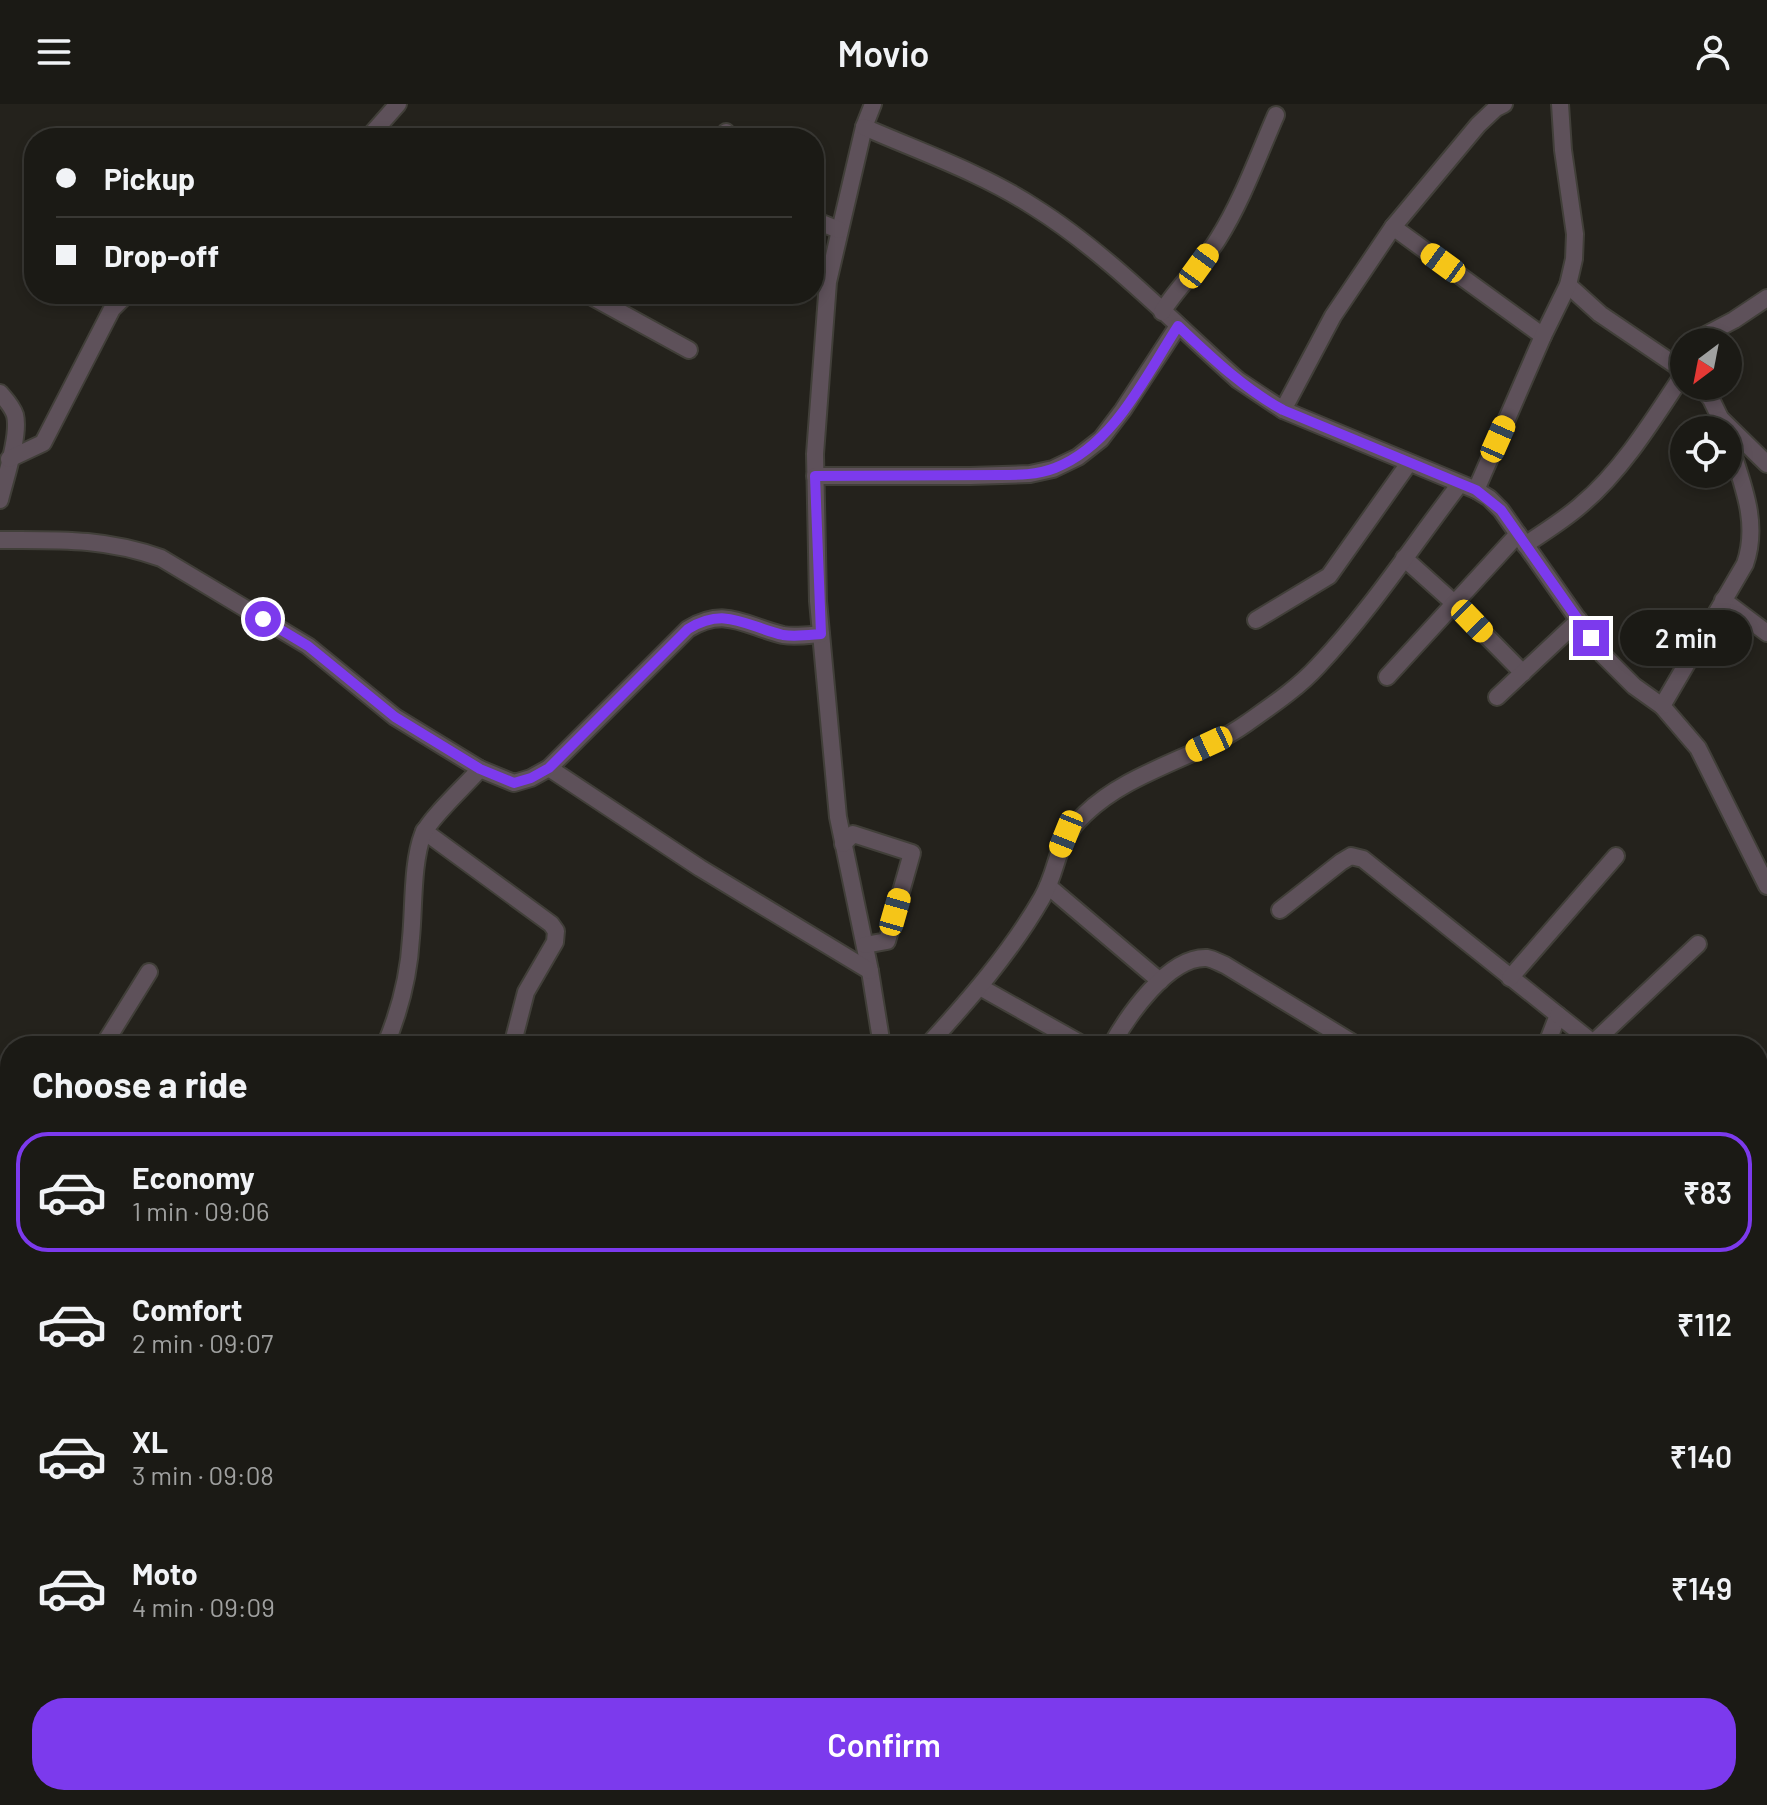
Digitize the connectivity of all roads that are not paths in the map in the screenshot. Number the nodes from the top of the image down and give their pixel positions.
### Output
1 (398, 104) edge
2 (873, 104) edge
3 (1504, 104) edge
4 (1560, 104) edge
5 (1276, 115) dead end
6 (864, 127) junction
7 (383, 128) edge
8 (824, 224) edge
9 (1393, 227) junction
10 (839, 230) junction
11 (1568, 285) junction
12 (1767, 298) edge
13 (117, 304) edge
14 (605, 304) edge
15 (1162, 312) junction
16 (1178, 326) junction
17 (1719, 328) edge
18 (1543, 336) junction
19 (689, 350) dead end
20 (1670, 353) edge
21 (1665, 356) junction
22 (1670, 360) edge
23 (0, 393) edge
24 (1670, 394) edge
25 (1283, 410) junction
26 (1742, 441) edge
27 (9, 459) junction
28 (1409, 463) junction
29 (1767, 464) edge
30 (815, 476) junction
31 (1742, 484) edge
32 (1459, 485) junction
33 (1476, 490) junction
34 (0, 500) edge
35 (0, 540) edge
36 (1522, 540) junction
37 (1404, 558) junction
38 (1723, 600) junction
39 (1454, 603) junction
40 (1256, 620) dead end
41 (1579, 620) junction
42 (1767, 633) edge
43 (821, 634) junction
44 (1523, 673) junction
45 (1387, 677) dead end
46 (1497, 697) dead end
47 (1662, 706) junction
48 (549, 768) junction
49 (480, 769) junction
50 (424, 831) junction
51 (843, 844) junction
52 (1616, 856) dead end
53 (1048, 886) junction
54 (1767, 886) edge
55 (1280, 910) dead end
56 (1698, 944) dead end
57 (865, 945) junction
58 (870, 971) junction
59 (149, 972) dead end
60 (1510, 978) junction
61 (1160, 981) junction
62 (980, 987) junction
63 (1558, 1015) junction
64 (109, 1036) edge
65 (389, 1036) edge
66 (515, 1036) edge
67 (880, 1036) edge
68 (936, 1036) edge
69 (1067, 1036) edge
70 (1117, 1036) edge
71 (1342, 1036) edge
72 (1550, 1036) edge
73 (1585, 1036) edge
74 (1603, 1036) edge

1 - 7 street
2 - 6 street
3 - 9 street
4 - 11 street
5 - 15 street
6 - 10 street
6 - 15 street
8 - 10 street
9 - 18 street
9 - 25 street
10 - 30 street
11 - 18 street
11 - 21 street
12 - 17 street
13 - 27 street
14 - 19 street
15 - 16 street
16 - 25 street
16 - 30 street
18 - 33 street
20 - 21 street
21 - 22 street
23 - 27 street
24 - 36 street
25 - 28 street
26 - 29 street
27 - 34 street
28 - 32 street
28 - 40 street
30 - 43 street
31 - 38 street
32 - 33 street
32 - 37 street
33 - 36 street
35 - 49 street
36 - 39 street
36 - 41 street
37 - 39 street
37 - 53 street
38 - 42 street
38 - 47 street
39 - 44 street
39 - 45 street
41 - 44 street
41 - 47 street
43 - 48 street
43 - 51 street
44 - 46 street
47 - 54 street
48 - 49 street
48 - 58 street
49 - 50 street
50 - 65 street
50 - 66 street
51 - 57 street
51 - 57 street
52 - 60 street
53 - 61 street
53 - 62 street
55 - 60 street
56 - 74 street
57 - 58 street
58 - 67 street
59 - 64 street
60 - 63 street
61 - 70 street
61 - 71 street
62 - 68 street
62 - 69 street
63 - 72 street
63 - 73 street

